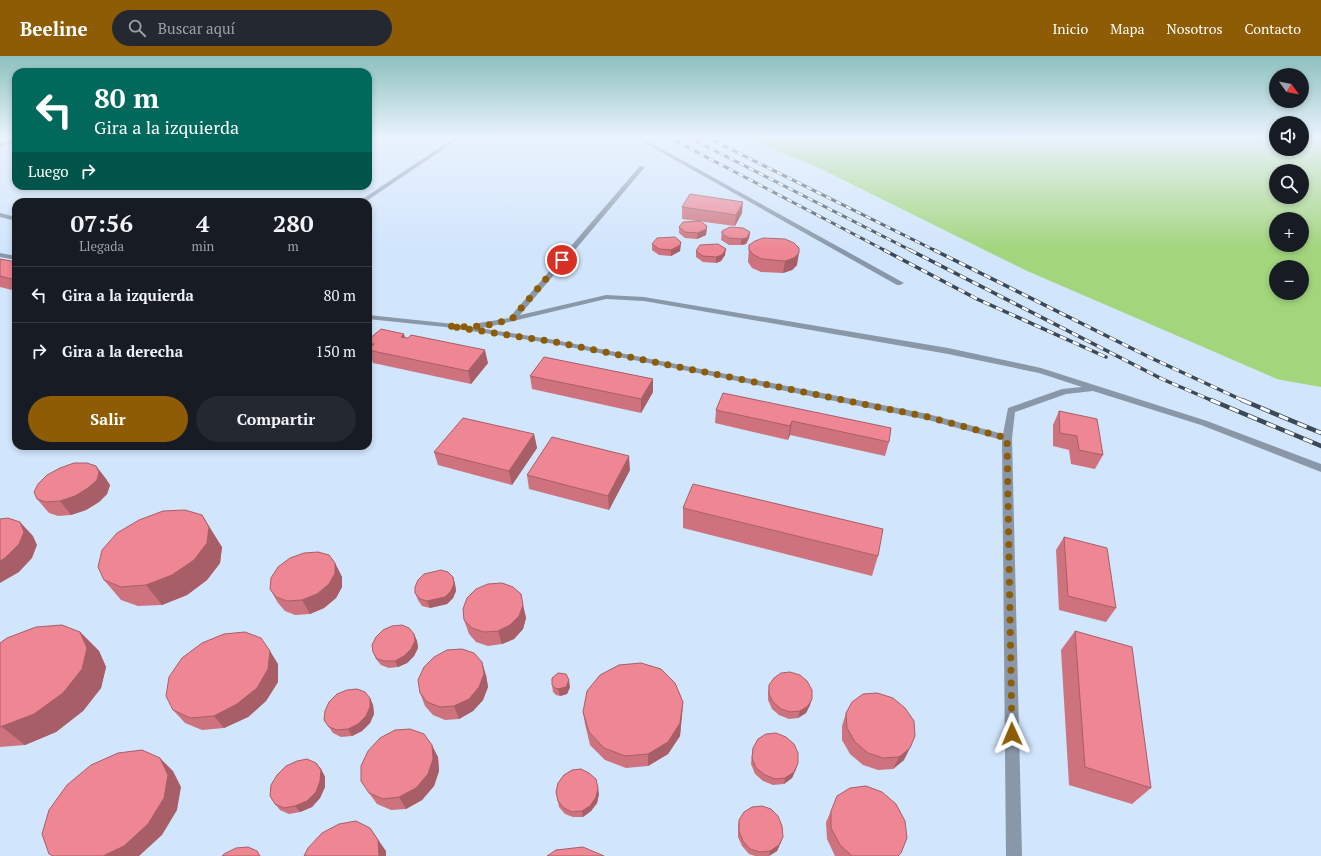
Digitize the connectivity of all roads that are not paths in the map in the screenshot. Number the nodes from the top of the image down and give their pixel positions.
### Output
1 (401, 175) edge
2 (635, 175) edge
3 (706, 175) edge
4 (367, 198) edge
5 (0, 216) edge
6 (12, 218) edge
7 (0, 255) edge
8 (12, 257) edge
9 (900, 283) dead end
10 (372, 318) edge
11 (512, 319) junction
12 (448, 326) junction
13 (1098, 389) junction
14 (1007, 438) junction
15 (1321, 468) edge
16 (1014, 856) edge

1 - 4 lane
2 - 11 lane
3 - 9 lane
5 - 6 lane
7 - 8 lane
10 - 12 lane
11 - 12 lane
11 - 13 lane
12 - 14 lane
13 - 14 lane
13 - 15 lane
14 - 16 lane

